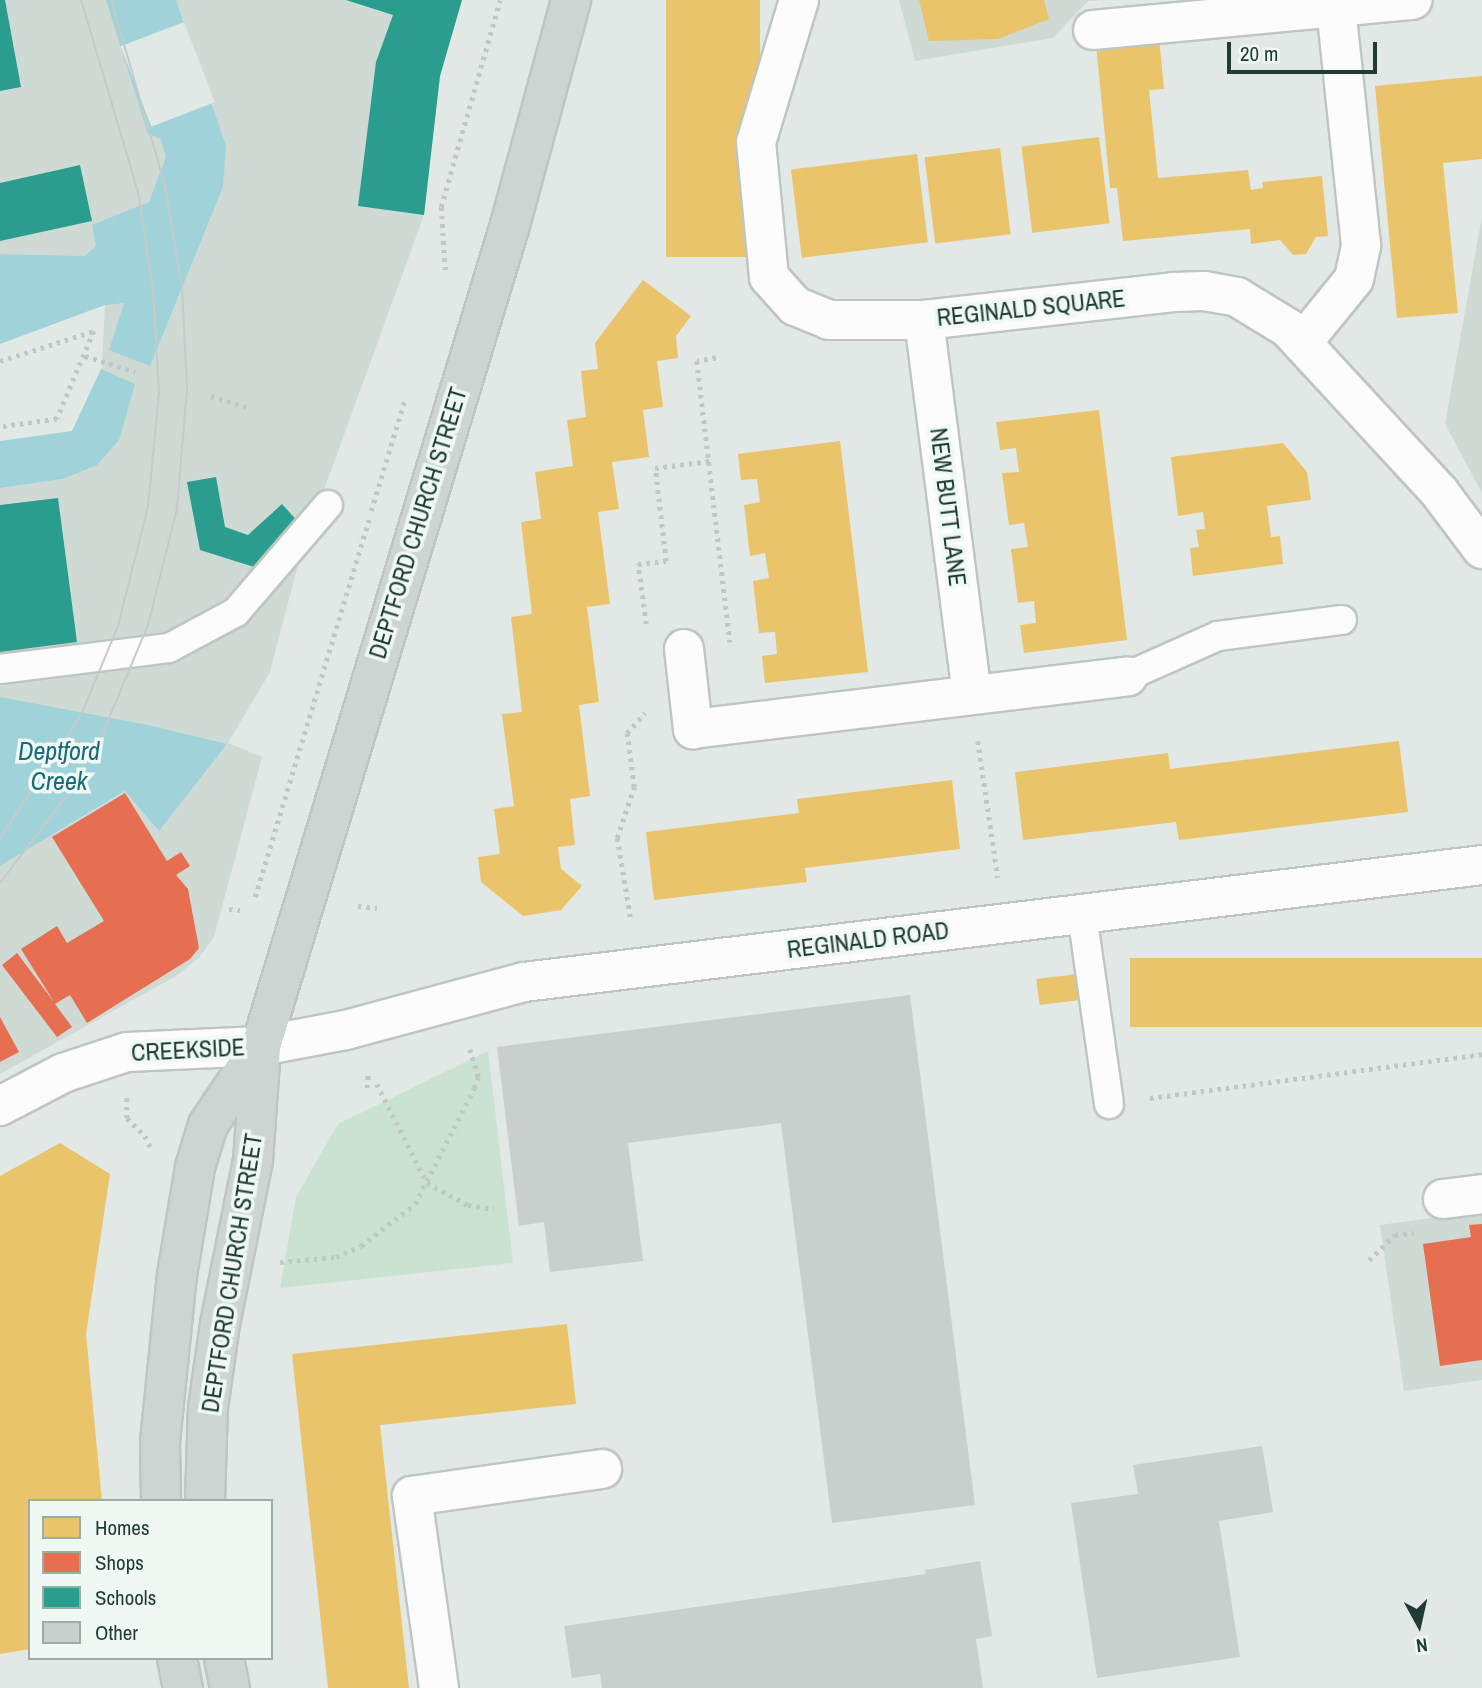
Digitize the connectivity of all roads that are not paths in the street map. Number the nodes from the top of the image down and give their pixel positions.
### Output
1 (571, 0) edge
2 (799, 0) edge
3 (1413, 0) edge
4 (1336, 7) junction
5 (1093, 30) dead end
6 (924, 320) junction
7 (1302, 343) junction
8 (328, 505) dead end
9 (1482, 549) edge
10 (1342, 620) dead end
11 (684, 649) road end
12 (0, 669) edge
13 (1128, 676) joint
14 (972, 694) junction
15 (1482, 865) edge
16 (1082, 914) junction
17 (261, 1046) junction
18 (1109, 1104) road end
19 (0, 1106) edge
20 (1482, 1194) edge
21 (1443, 1199) dead end
22 (602, 1469) dead end
23 (160, 1499) edge
24 (205, 1499) edge
25 (177, 1660) edge
26 (224, 1660) edge
27 (183, 1688) edge
28 (230, 1688) edge
29 (439, 1688) edge

1 - 17 main road, DEPTFORD CHURCH STREET
2 - 6 street, REGINALD SQUARE
3 - 4 street
4 - 5 street
4 - 7 street
6 - 7 street, REGINALD SQUARE
6 - 14 street, NEW BUTT LANE
7 - 9 street, REGINALD SQUARE
8 - 12 lane
10 - 13 lane
11 - 14 street
13 - 14 street
15 - 16 street, REGINALD ROAD
16 - 17 street, REGINALD ROAD
16 - 18 lane
17 - 19 street, CREEKSIDE
17 - 23 main road, DEPTFORD CHURCH STREET
17 - 24 main road, DEPTFORD CHURCH STREET
20 - 21 street
22 - 29 street
25 - 27 main road
26 - 28 main road

